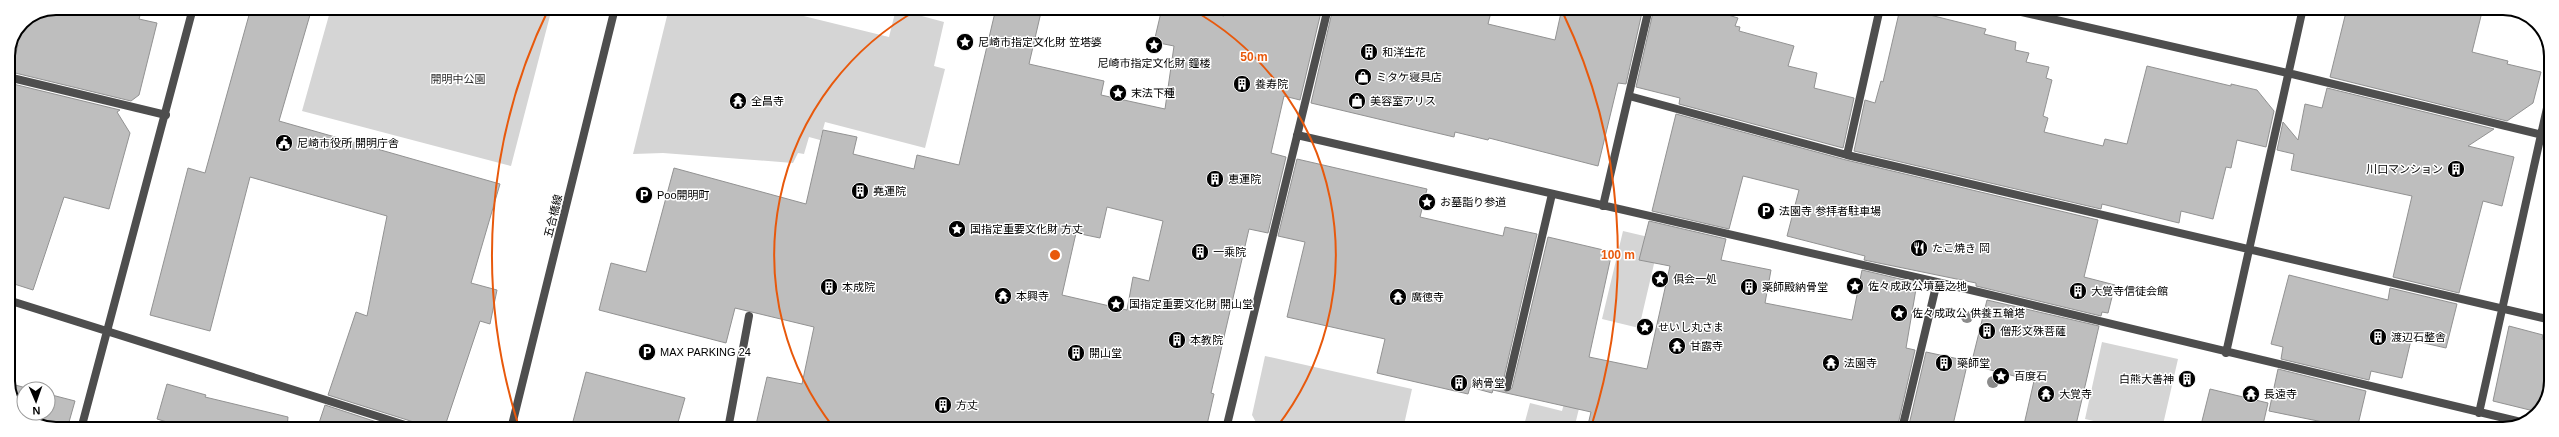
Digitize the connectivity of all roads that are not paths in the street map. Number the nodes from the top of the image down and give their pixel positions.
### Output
1 (191, 15) edge
2 (613, 15) edge
3 (1326, 15) edge
4 (1648, 15) edge
5 (1878, 15) edge
6 (2035, 15) edge
7 (2300, 15) edge
8 (2288, 72) junction
9 (15, 79) edge
10 (1629, 96) junction
11 (166, 115) junction
12 (2544, 122) edge
13 (1297, 135) junction
14 (2541, 135) junction
15 (2544, 136) edge
16 (1847, 155) junction
17 (1552, 194) junction
18 (1603, 206) junction
19 (2248, 250) junction
20 (1937, 282) junction
21 (15, 302) edge
22 (2502, 309) junction
23 (750, 316) dead end
24 (2544, 318) edge
25 (108, 331) junction
26 (2226, 353) junction
27 (1507, 387) dead end
28 (2479, 412) junction
29 (2515, 420) edge
30 (84, 422) edge
31 (396, 422) edge
32 (513, 422) edge
33 (729, 422) edge
34 (1228, 422) edge
35 (1904, 422) edge

1 - 11 street
2 - 32 street, 五合橋線
3 - 13 street
4 - 10 street
5 - 16 street
6 - 8 street
7 - 8 street
8 - 14 street
8 - 19 street
9 - 11 street
10 - 16 street
10 - 18 street
11 - 25 street
12 - 14 street
13 - 17 street
13 - 34 street
14 - 15 street
14 - 22 street
16 - 19 street
17 - 18 street
17 - 27 street
18 - 20 street
19 - 22 street
19 - 26 street
20 - 26 street
20 - 35 street
21 - 25 street
22 - 24 street
22 - 28 street
23 - 33 street
25 - 30 street
25 - 31 street
26 - 28 street
28 - 29 street

